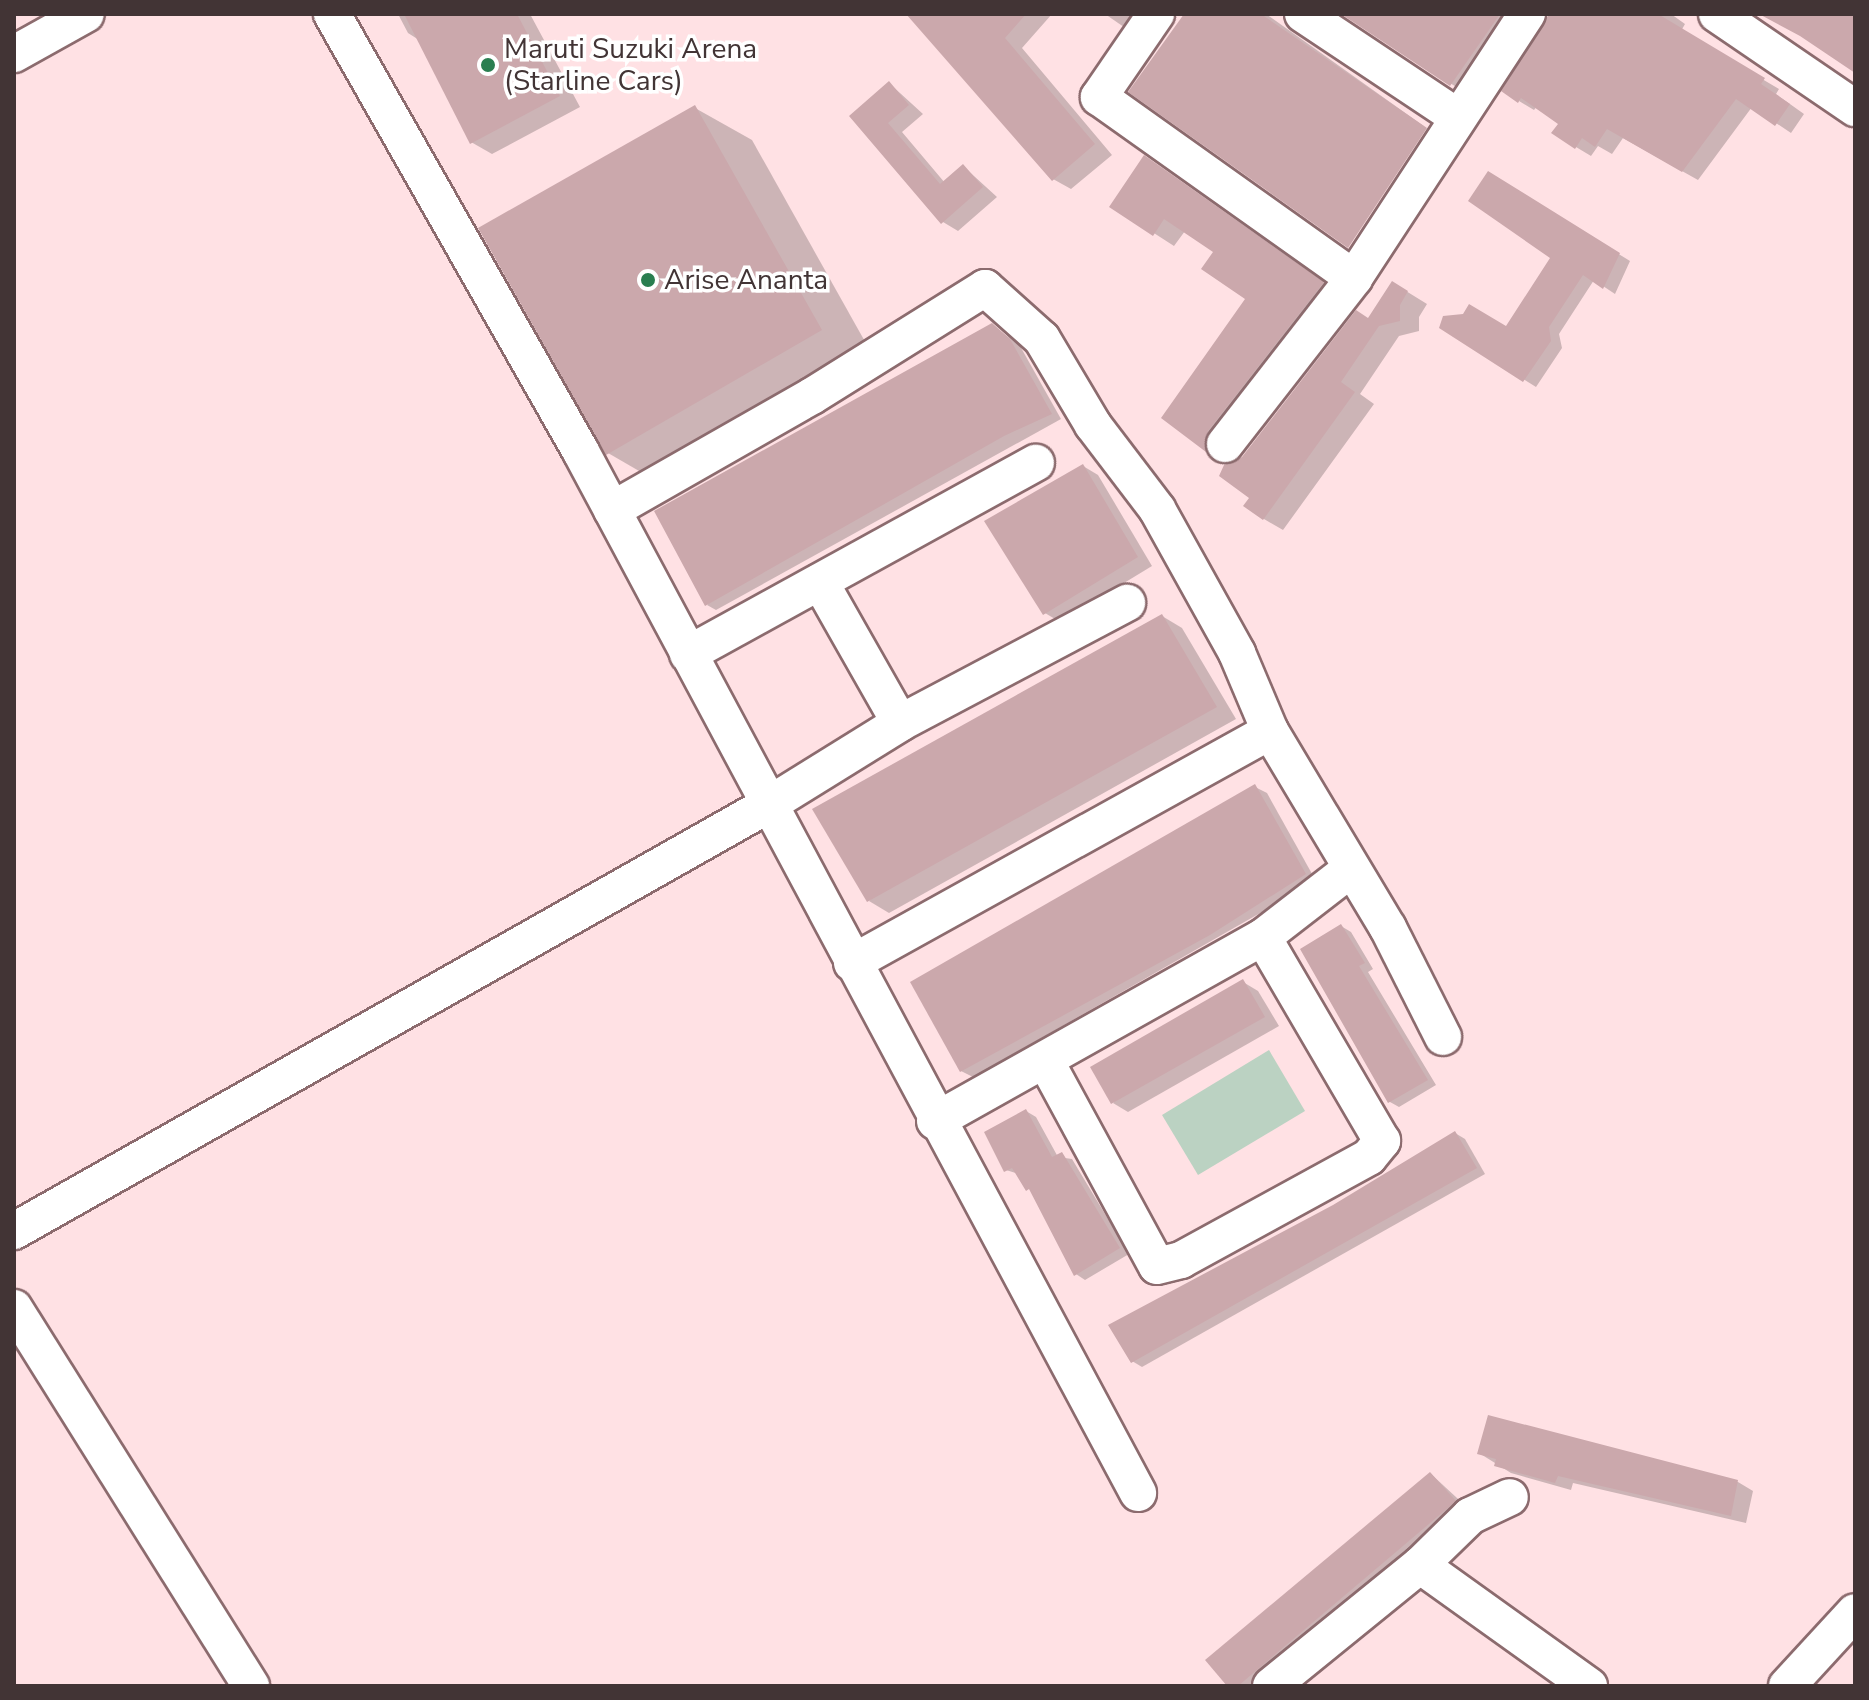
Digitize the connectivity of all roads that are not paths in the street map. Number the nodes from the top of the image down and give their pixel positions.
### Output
1 (86, 14) edge
2 (332, 14) edge
3 (1156, 14) edge
4 (1303, 14) edge
5 (1527, 14) edge
6 (1727, 17) edge
7 (14, 54) edge
8 (1855, 108) edge
9 (1456, 116) junction
10 (1354, 278) junction
11 (1225, 444) dead end
12 (1036, 463) dead end
13 (612, 510) junction
14 (820, 582) junction
15 (1127, 603) dead end
16 (688, 654) junction
17 (900, 723) junction
18 (1270, 731) junction
19 (768, 805) junction
20 (1351, 869) junction
21 (1263, 937) junction
22 (852, 963) junction
23 (1443, 1037) dead end
24 (1045, 1060) junction
25 (935, 1121) junction
26 (14, 1231) edge
27 (14, 1308) edge
28 (1138, 1493) dead end
29 (1510, 1497) dead end
30 (1420, 1565) junction
31 (1855, 1612) edge
32 (251, 1686) edge
33 (1272, 1686) edge
34 (1589, 1686) edge
35 (1787, 1686) edge

1 - 7 street
2 - 13 street
3 - 10 street
4 - 9 street
5 - 9 street
6 - 8 street
9 - 10 street
10 - 11 street
12 - 14 street
13 - 16 street
13 - 18 street
14 - 16 street
14 - 17 street
15 - 17 street
16 - 19 street
17 - 19 street
18 - 20 street
18 - 22 street
19 - 22 street
19 - 26 street
20 - 21 street
20 - 23 street
21 - 24 street
21 - 24 street
22 - 25 street
24 - 25 street
25 - 28 street
27 - 32 street
29 - 30 street
30 - 33 street
30 - 34 street
31 - 35 street

